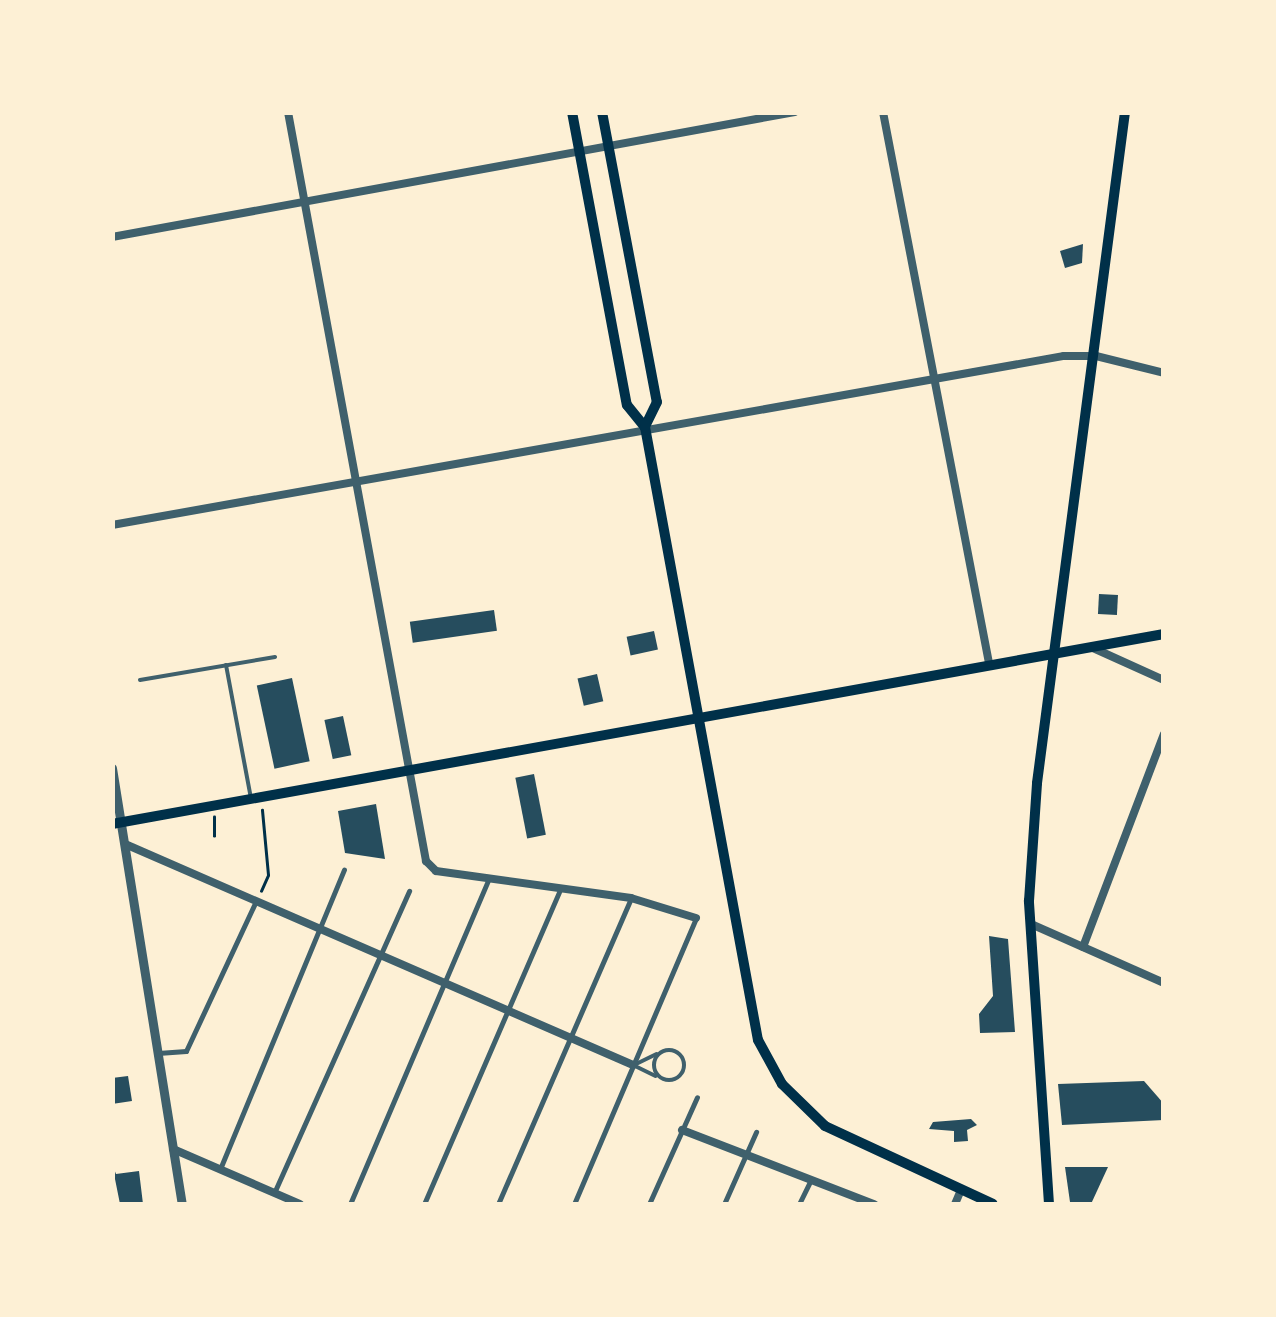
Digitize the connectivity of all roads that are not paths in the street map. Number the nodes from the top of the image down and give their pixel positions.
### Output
1 (288, 112) edge
2 (572, 112) edge
3 (602, 112) edge
4 (795, 112) edge
5 (883, 112) edge
6 (1125, 112) edge
7 (608, 144) junction
8 (579, 150) junction
9 (304, 202) junction
10 (112, 237) edge
11 (1096, 356) junction
12 (1164, 373) edge
13 (934, 379) junction
14 (645, 427) junction
15 (360, 483) junction
16 (112, 525) edge
17 (1164, 634) edge
18 (1084, 644) junction
19 (1057, 649) junction
20 (275, 657) dead end
21 (989, 663) junction
22 (226, 665) junction
23 (140, 680) dead end
24 (1164, 680) edge
25 (699, 714) junction
26 (1164, 734) edge
27 (112, 768) edge
28 (411, 770) junction
29 (256, 799) junction
30 (117, 823) edge
31 (125, 844) junction
32 (344, 870) dead end
33 (488, 878) junction
34 (560, 890) junction
35 (409, 891) dead end
36 (631, 898) junction
37 (256, 901) junction
38 (696, 918) joint
39 (1028, 923) junction
40 (318, 928) junction
41 (1083, 948) junction
42 (381, 955) junction
43 (444, 983) junction
44 (1164, 983) edge
45 (508, 1011) junction
46 (570, 1038) junction
47 (661, 1052) junction
48 (158, 1053) junction
49 (633, 1066) junction
50 (664, 1079) junction
51 (696, 1098) dead end
52 (682, 1130) junction
53 (756, 1132) dead end
54 (172, 1149) junction
55 (745, 1156) junction
56 (220, 1169) junction
57 (811, 1178) junction
58 (961, 1190) junction
59 (274, 1193) junction
60 (182, 1204) edge
61 (300, 1204) edge
62 (350, 1204) edge
63 (424, 1204) edge
64 (498, 1204) edge
65 (574, 1204) edge
66 (649, 1204) edge
67 (724, 1204) edge
68 (799, 1204) edge
69 (873, 1204) edge
70 (955, 1204) edge
71 (993, 1204) edge
72 (1049, 1204) edge

1 - 9 street
2 - 8 main road
3 - 7 main road
4 - 7 street
5 - 13 street
6 - 11 main road
7 - 8 street
7 - 14 main road
8 - 9 street
8 - 14 main road
9 - 10 street
9 - 15 street
11 - 12 street
11 - 13 street
11 - 19 main road
13 - 14 street
13 - 21 street
14 - 15 street
14 - 25 main road
15 - 16 street
15 - 28 street
17 - 18 main road
18 - 19 main road
18 - 24 street
19 - 21 main road
19 - 39 main road
20 - 22 lane
21 - 25 main road
22 - 23 lane
22 - 29 lane
25 - 28 main road
25 - 58 main road
26 - 41 street
27 - 30 street
28 - 29 main road
28 - 33 street
29 - 30 main road
30 - 31 street
31 - 37 street
31 - 48 street
32 - 40 street
33 - 34 street
33 - 43 street
34 - 36 street
34 - 45 street
35 - 42 street
36 - 38 street
36 - 46 street
37 - 40 street
37 - 48 street
38 - 49 street
39 - 41 street
39 - 72 main road
40 - 42 street
40 - 56 street
41 - 44 street
42 - 43 street
42 - 59 street
43 - 45 street
43 - 62 street
45 - 46 street
45 - 63 street
46 - 49 street
46 - 64 street
47 - 49 lane
47 - 50 lane
47 - 50 lane
48 - 54 street
49 - 50 lane
49 - 65 street
51 - 52 street
52 - 55 street
52 - 66 street
53 - 55 street
54 - 56 street
54 - 60 street
55 - 57 street
55 - 67 street
56 - 59 street
57 - 68 street
57 - 69 street
58 - 70 street
58 - 71 main road
59 - 61 street

